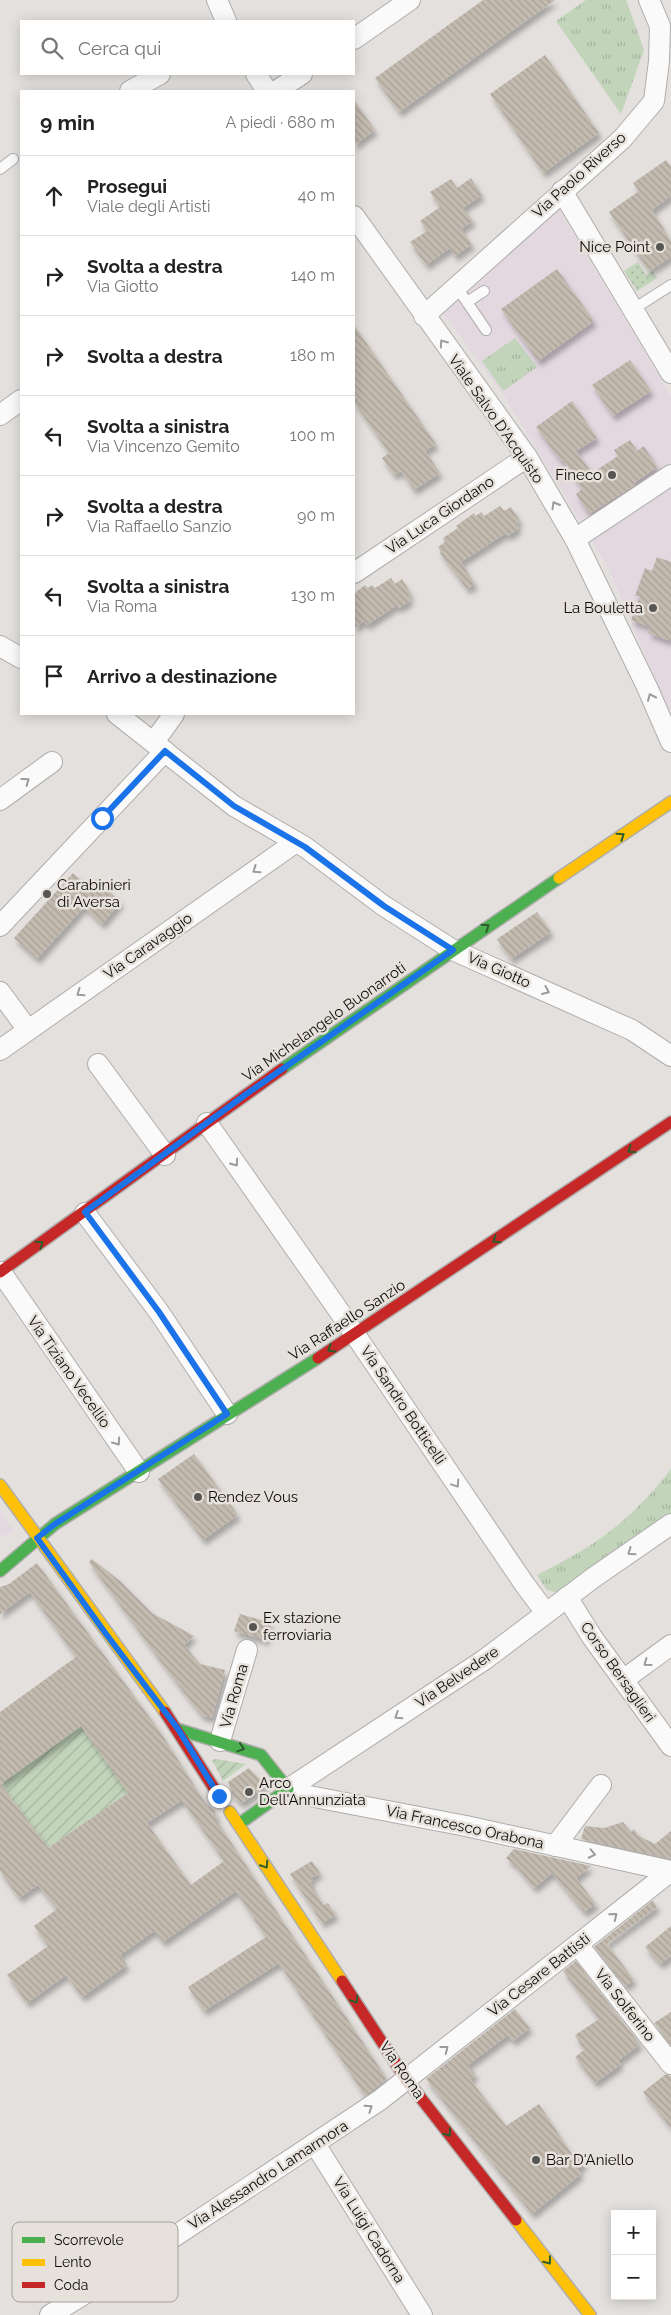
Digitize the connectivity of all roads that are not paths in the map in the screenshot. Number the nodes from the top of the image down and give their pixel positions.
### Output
1 (217, 0) edge
2 (410, 0) edge
3 (649, 0) edge
4 (226, 20) edge
5 (355, 38) edge
6 (158, 75) edge
7 (257, 75) edge
8 (300, 75) edge
9 (132, 90) edge
10 (266, 90) edge
11 (278, 90) edge
12 (14, 159) dead end
13 (0, 169) edge
14 (562, 191) junction
15 (355, 217) edge
16 (671, 285) edge
17 (456, 286) junction
18 (484, 291) dead end
19 (467, 302) junction
20 (632, 310) junction
21 (424, 316) junction
22 (486, 330) dead end
23 (671, 373) edge
24 (20, 401) edge
25 (0, 415) edge
26 (527, 457) junction
27 (671, 475) edge
28 (575, 539) junction
29 (355, 571) edge
30 (0, 646) edge
31 (20, 657) edge
32 (118, 715) edge
33 (174, 715) edge
34 (671, 742) edge
35 (159, 747) junction
36 (52, 762) dead end
37 (0, 800) edge
38 (671, 802) edge
39 (296, 842) junction
40 (0, 926) edge
41 (453, 950) junction
42 (0, 992) edge
43 (28, 1030) junction
44 (0, 1050) edge
45 (671, 1056) edge
46 (98, 1064) dead end
47 (671, 1122) edge
48 (207, 1123) junction
49 (165, 1155) junction
50 (85, 1212) junction
51 (0, 1272) edge
52 (355, 1334) junction
53 (227, 1414) junction
54 (138, 1472) junction
55 (0, 1486) edge
56 (671, 1524) edge
57 (37, 1538) junction
58 (9, 1548) dead end
59 (0, 1571) edge
60 (568, 1597) junction
61 (546, 1614) junction
62 (671, 1645) edge
63 (247, 1650) dead end
64 (623, 1680) junction
65 (178, 1729) junction
66 (220, 1741) junction
67 (671, 1746) edge
68 (601, 1785) dead end
69 (288, 1790) junction
70 (219, 1796) dead end
71 (230, 1812) dead end
72 (239, 1824) junction
73 (555, 1846) junction
74 (671, 1871) edge
75 (578, 1945) junction
76 (671, 2064) edge
77 (406, 2079) junction
78 (315, 2144) junction
79 (178, 2234) edge
80 (71, 2302) edge
81 (50, 2315) edge
82 (422, 2315) edge
83 (590, 2315) edge

1 - 4 street
2 - 5 street
3 - 14 street, Via Paolo Riverso
6 - 9 street
7 - 10 street
8 - 11 street
12 - 13 lane
14 - 17 street, Via Paolo Riverso
14 - 20 street
15 - 21 street, Viale Salvo D'Acquisto
16 - 20 lane
17 - 19 lane
17 - 21 street, Via Paolo Riverso
18 - 19 lane
19 - 22 lane
20 - 23 street
26 -> 21 street, Viale Salvo D'Acquisto
24 - 25 street
28 -> 26 street, Viale Salvo D'Acquisto
26 - 29 street, Via Luca Giordano
27 - 28 street
34 -> 28 street, Viale Salvo D'Acquisto
30 - 31 street
32 - 35 street, Via Giotto
33 - 35 street
35 - 39 street, Via Giotto
35 - 40 street
37 -> 36 street
41 -> 38 street, Via Michelangelo Buonarroti
39 - 41 street, Via Giotto
39 -> 43 street, Via Caravaggio
41 -> 45 street, Via Giotto
41 - 48 street, Via Michelangelo Buonarroti
42 - 43 street
43 - 44 street, Via Caravaggio
46 - 49 street
47 -> 52 street, Via Raffaello Sanzio
48 - 49 street, Via Michelangelo Buonarroti
48 -> 52 street, Via Sandro Botticelli
49 - 50 street, Via Michelangelo Buonarroti
51 -> 50 street, Via Michelangelo Buonarroti
50 - 53 street
51 -> 54 street, Via Tiziano Vecellio
52 -> 53 street, Via Raffaello Sanzio
52 -> 61 street, Via Sandro Botticelli
53 - 54 street, Via Raffaello Sanzio
54 - 57 street, Via Raffaello Sanzio
55 - 57 street
56 -> 60 street, Via Belvedere
57 - 58 street
57 - 59 street
57 - 65 street
60 - 61 street, Via Belvedere
60 - 64 street, Corso Bersaglieri
61 -> 69 street, Via Belvedere
62 -> 64 street
63 - 66 street, Via Roma
64 - 67 street, Corso Bersaglieri
65 - 66 street, Via Roma
65 - 70 street
66 -> 69 street, Via Roma
68 - 73 street, Via Francesco Orabona
69 - 72 street, Via Belvedere
69 - 73 street, Via Francesco Orabona
71 - 72 street, Via Roma
72 -> 77 street, Via Roma
73 -> 74 street, Via Francesco Orabona
75 -> 74 street, Via Cesare Battisti
75 - 76 street, Via Solferino
77 -> 75 street, Via Cesare Battisti
78 -> 77 street, Via Alessandro Lamarmora
77 -> 83 street, Via Roma
78 - 79 street, Via Alessandro Lamarmora
78 - 82 street, Via Luigi Cadorna
80 - 81 street, Via Alessandro Lamarmora

